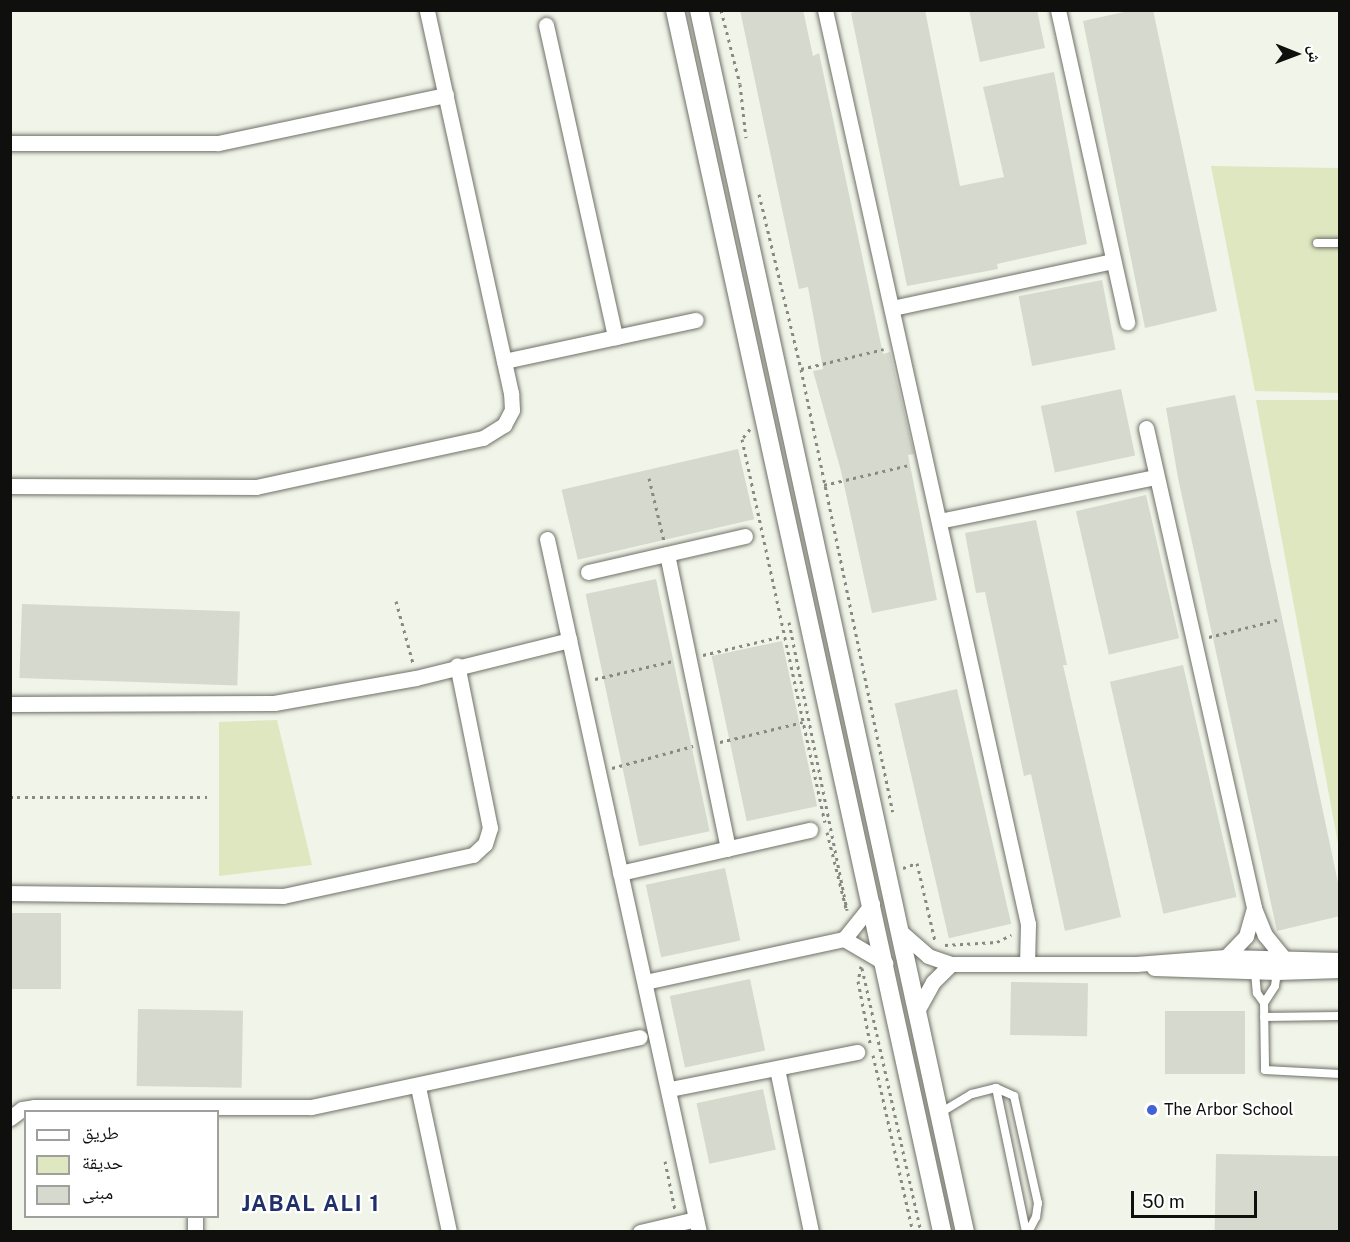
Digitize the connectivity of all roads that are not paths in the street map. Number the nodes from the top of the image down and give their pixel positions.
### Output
1 (427, 10) edge
2 (675, 10) edge
3 (699, 10) edge
4 (825, 10) edge
5 (1058, 10) edge
6 (546, 25) dead end
7 (446, 95) junction
8 (10, 142) edge
9 (1317, 243) dead end
10 (1340, 243) edge
11 (1113, 261) junction
12 (892, 308) junction
13 (696, 320) dead end
14 (1127, 322) dead end
15 (615, 337) junction
16 (504, 361) junction
17 (1146, 428) dead end
18 (1155, 477) junction
19 (10, 486) edge
20 (939, 521) junction
21 (745, 536) dead end
22 (547, 539) dead end
23 (667, 554) junction
24 (588, 572) dead end
25 (569, 640) junction
26 (457, 665) junction
27 (10, 704) edge
28 (810, 830) dead end
29 (728, 849) junction
30 (620, 873) junction
31 (10, 893) edge
32 (872, 904) junction
33 (1254, 908) junction
34 (903, 933) junction
35 (851, 942) junction
36 (1226, 957) junction
37 (1283, 957) junction
38 (1340, 960) edge
39 (885, 963) junction
40 (951, 964) junction
41 (1027, 964) junction
42 (1136, 964) junction
43 (1340, 970) edge
44 (1255, 972) junction
45 (1276, 972) junction
46 (645, 982) junction
47 (1264, 1003) junction
48 (918, 1009) junction
49 (1340, 1016) edge
50 (1264, 1017) junction
51 (640, 1037) dead end
52 (857, 1052) dead end
53 (777, 1069) junction
54 (1340, 1074) edge
55 (418, 1087) junction
56 (996, 1088) junction
57 (670, 1089) junction
58 (197, 1110) edge
59 (940, 1113) junction
60 (10, 1118) edge
61 (697, 1226) edge
62 (449, 1232) edge
63 (640, 1232) edge
64 (812, 1232) edge
65 (942, 1232) edge
66 (965, 1232) edge
67 (1027, 1232) edge

1 - 7 street
2 - 32 street
3 - 34 street
4 - 12 street
5 - 11 street
6 - 15 street
7 - 8 street
7 - 16 street
9 - 10 lane
11 - 12 street
11 - 14 street
12 - 20 street
13 - 15 street
15 - 16 street
16 - 19 street
17 - 18 street
18 - 20 street
18 - 33 street
20 - 41 street
21 - 23 street
22 - 25 street
23 - 24 street
23 - 29 street
25 - 26 street
25 - 30 street
26 - 27 street
26 - 31 street
28 - 29 street
29 - 30 street
30 - 46 street
32 - 35 street
32 - 39 street
33 - 36 street
33 - 37 street
34 - 40 street
34 - 48 street
35 - 39 street
35 - 46 street
36 - 37 street
36 - 42 street
37 - 38 street
39 - 65 street
40 - 41 street
40 - 48 street
41 - 42 street
42 - 44 street
43 - 45 street
44 - 45 street
44 - 47 lane
45 - 47 lane
46 - 57 street
47 - 50 lane
48 - 59 street
49 - 50 lane
50 - 54 lane
51 - 55 street
52 - 53 street
53 - 57 street
53 - 64 street
55 - 58 street
55 - 62 street
56 - 59 lane
56 - 67 lane
56 - 67 lane
57 - 61 street
58 - 60 street
59 - 66 street
61 - 63 street

